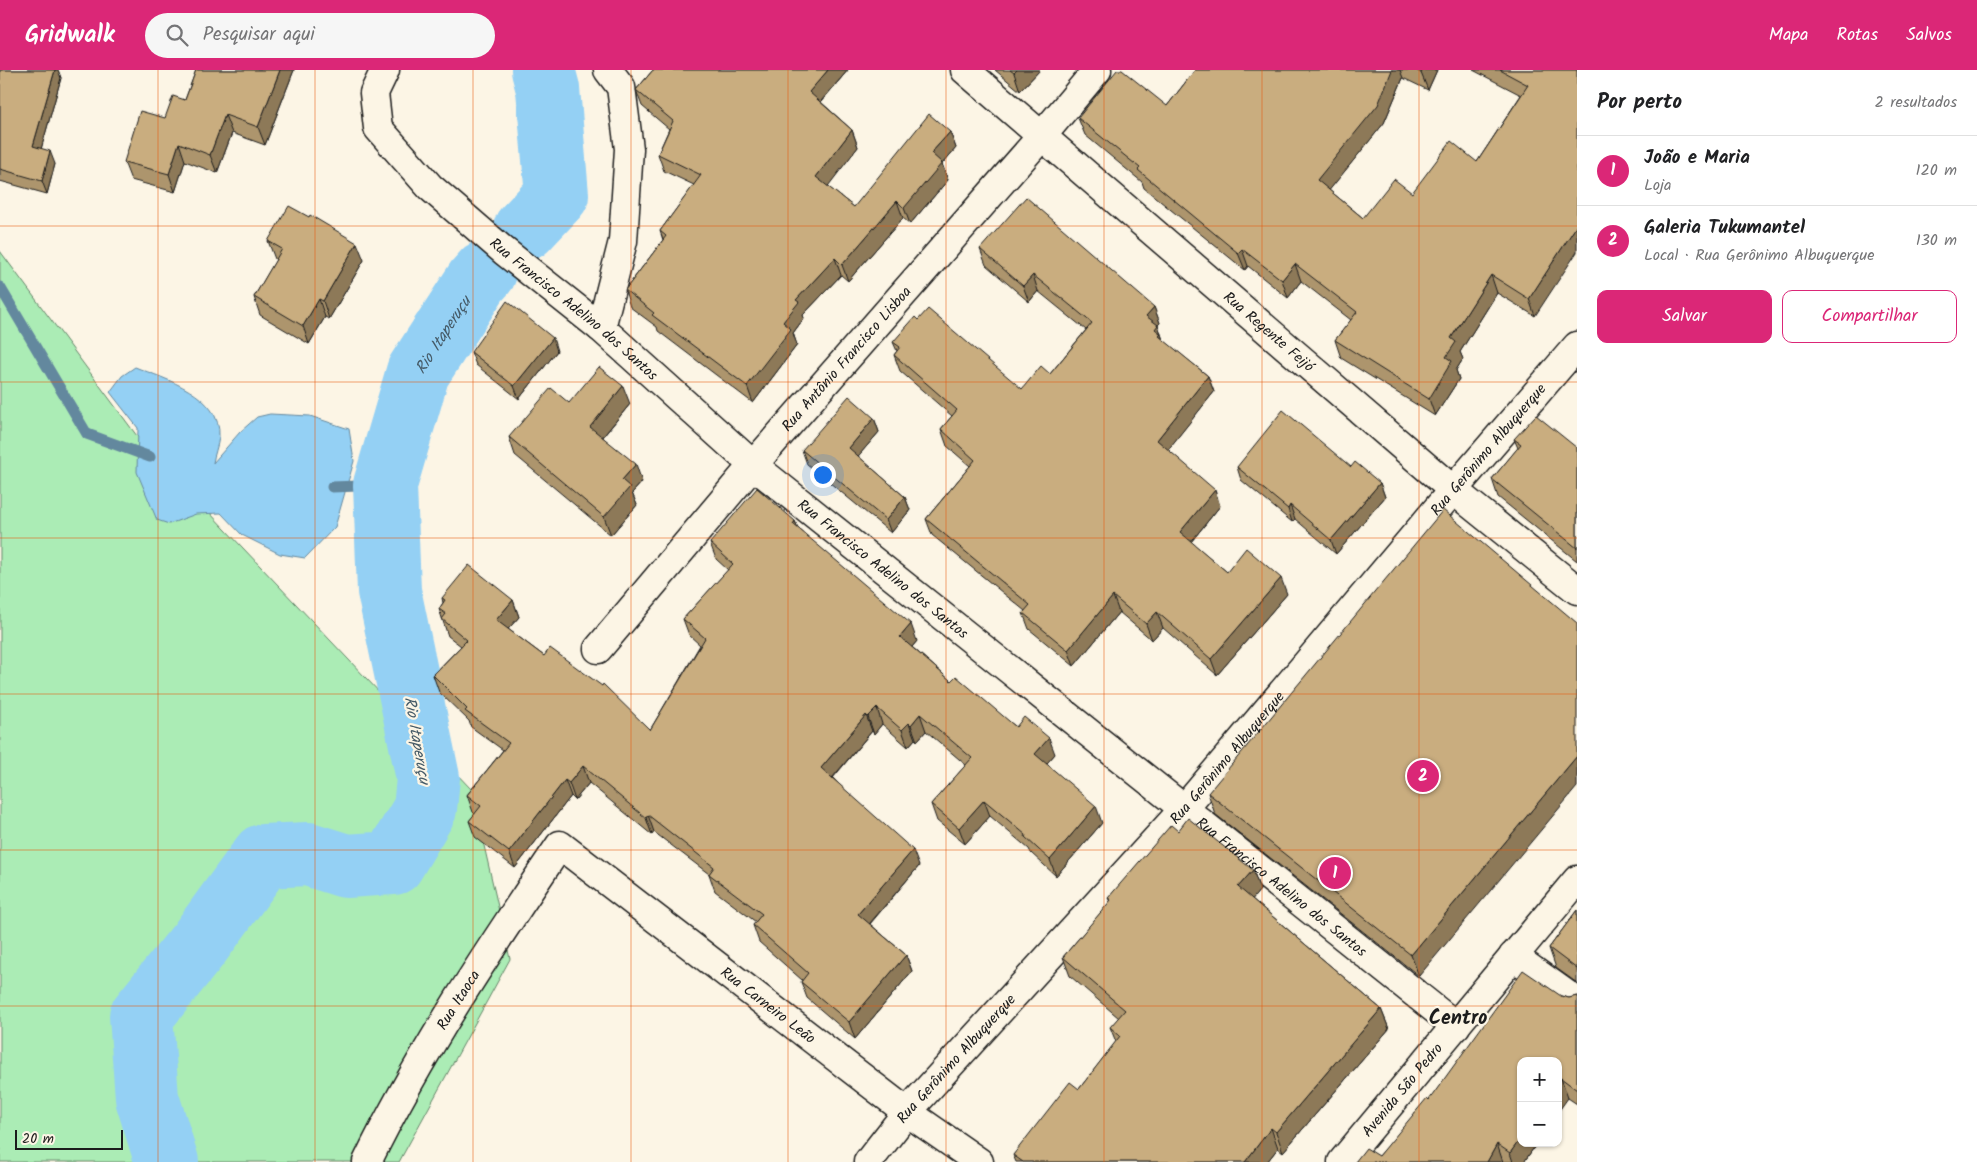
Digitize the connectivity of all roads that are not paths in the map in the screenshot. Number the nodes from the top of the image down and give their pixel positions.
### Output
1 (385, 70) edge
2 (608, 70) edge
3 (965, 70) edge
4 (1097, 70) edge
5 (1041, 137) junction
6 (600, 328) junction
7 (1577, 346) edge
8 (753, 465) junction
9 (1453, 490) junction
10 (1577, 590) edge
11 (598, 649) dead end
12 (1183, 810) junction
13 (560, 845) joint
14 (1577, 880) edge
15 (1513, 956) junction
16 (1577, 1002) edge
17 (1456, 1026) junction
18 (907, 1112) junction
19 (367, 1162) edge
20 (868, 1162) edge
21 (978, 1162) edge
22 (1342, 1162) edge

1 - 6 street, Rua Francisco Adelino dos Santos
2 - 6 street
3 - 5 street, Rua Regente Feijó
4 - 5 street, Rua Antônio Francisco Lisboa
5 - 8 street, Rua Antônio Francisco Lisboa
5 - 9 street, Rua Regente Feijó
6 - 8 street, Rua Francisco Adelino dos Santos
7 - 9 street, Rua Gerônimo Albuquerque
8 - 11 street, Rua Antônio Francisco Lisboa
8 - 12 street, Rua Francisco Adelino dos Santos
9 - 10 street, Rua Regente Feijó
9 - 12 street, Rua Gerônimo Albuquerque
12 - 17 street, Rua Francisco Adelino dos Santos
12 - 18 street, Rua Gerônimo Albuquerque
13 - 18 street, Rua Carneiro Leão
13 - 19 street, Rua Itaoca
14 - 15 street, Avenida São Pedro
15 - 16 street
15 - 17 street, Avenida São Pedro
17 - 22 street, Avenida São Pedro
18 - 20 street, Rua Gerônimo Albuquerque
18 - 21 street, Rua Carneiro Leão

